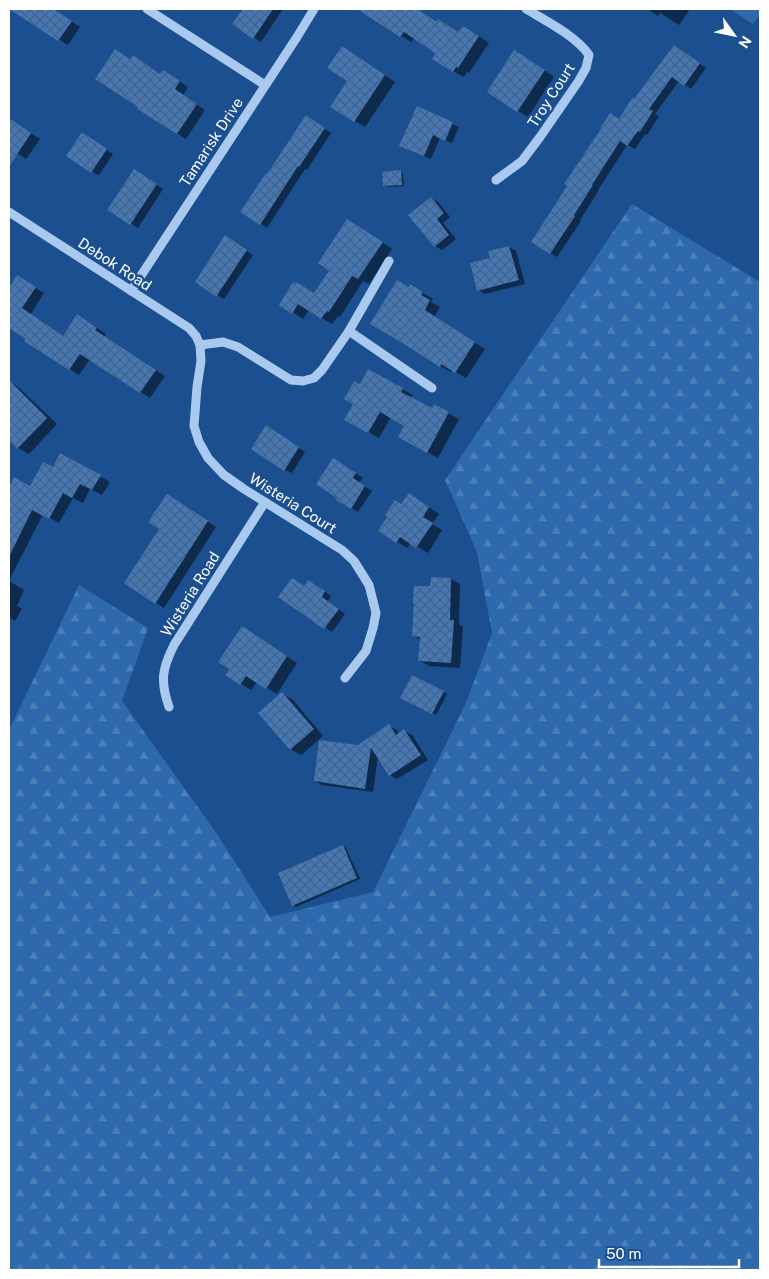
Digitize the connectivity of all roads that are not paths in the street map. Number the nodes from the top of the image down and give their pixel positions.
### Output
1 (147, 9) edge
2 (314, 9) edge
3 (526, 9) edge
4 (265, 85) junction
5 (496, 180) dead end
6 (9, 212) edge
7 (390, 261) dead end
8 (131, 291) junction
9 (348, 331) junction
10 (200, 345) junction
11 (432, 388) dead end
12 (265, 502) junction
13 (345, 678) dead end
14 (169, 707) dead end

1 - 4 street
2 - 4 street, Tamarisk Drive
3 - 5 street, Troy Court
4 - 8 street, Tamarisk Drive
6 - 8 street, Debok Road
7 - 9 street
8 - 10 street, Debok Road
9 - 10 street
9 - 11 street
10 - 12 street, Wisteria Court
12 - 13 street, Wisteria Court
12 - 14 street, Wisteria Road

